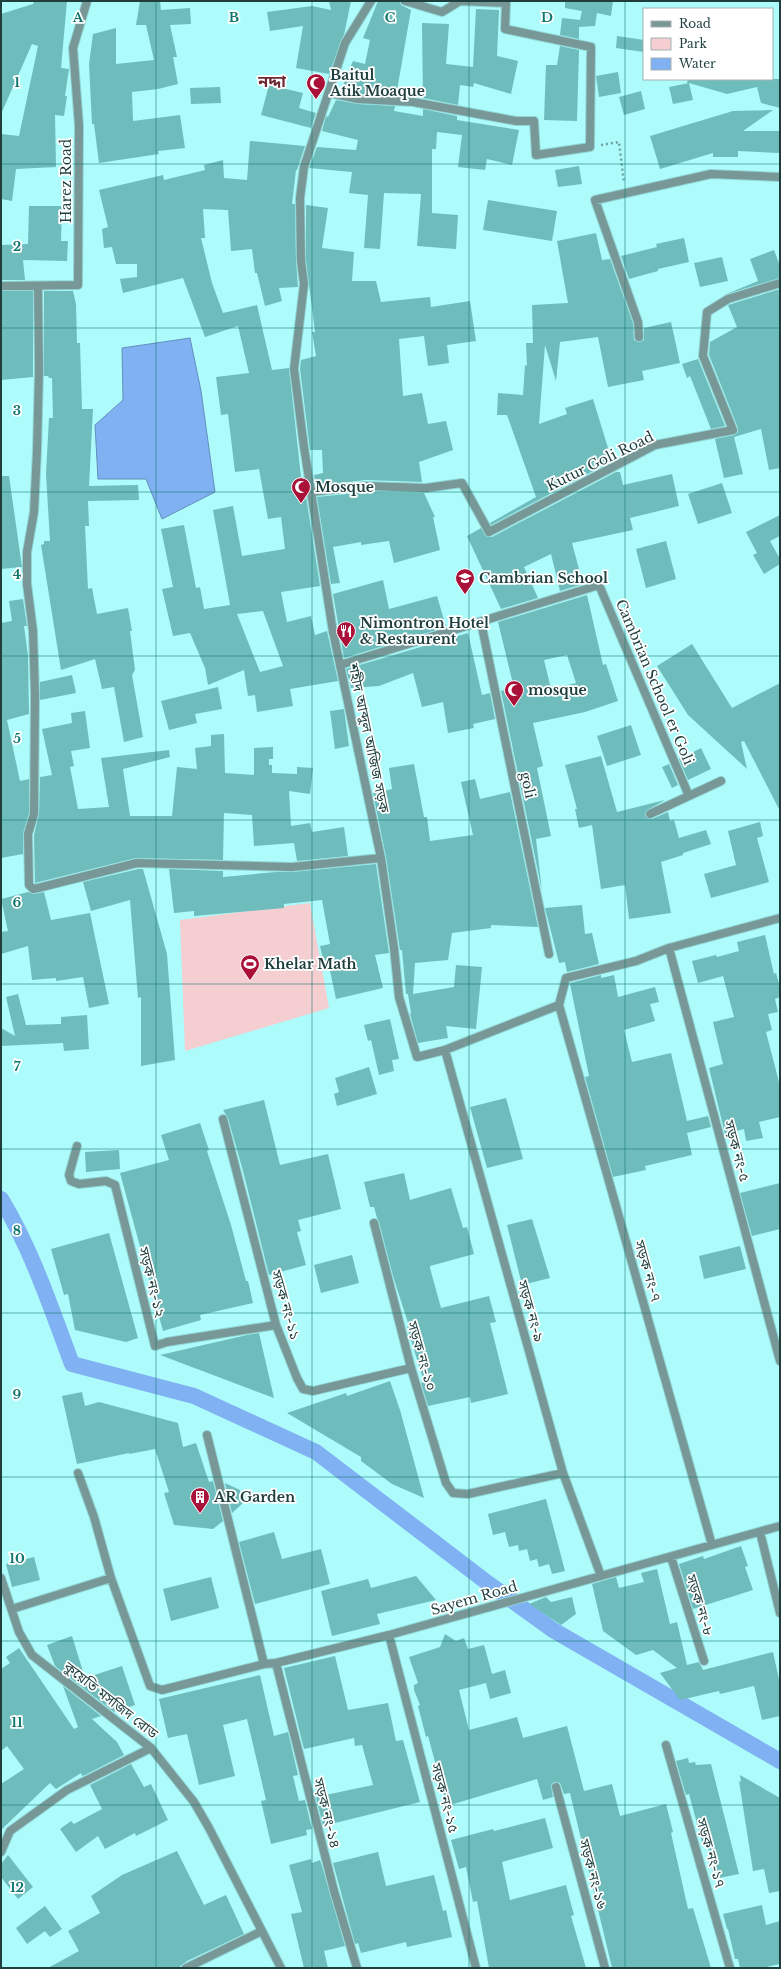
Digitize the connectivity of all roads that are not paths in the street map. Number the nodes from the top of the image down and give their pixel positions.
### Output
1 (87, 1) edge
2 (371, 1) edge
3 (405, 1) edge
4 (329, 93) junction
5 (780, 177) edge
6 (780, 283) edge
7 (1, 286) edge
8 (38, 286) junction
9 (639, 337) dead end
10 (311, 492) junction
11 (481, 622) junction
12 (340, 665) junction
13 (650, 814) dead end
14 (381, 858) junction
15 (780, 918) edge
16 (669, 948) junction
17 (549, 954) dead end
18 (559, 1005) junction
19 (445, 1050) junction
20 (223, 1119) dead end
21 (77, 1146) dead end
22 (374, 1223) dead end
23 (276, 1325) junction
24 (780, 1361) edge
25 (410, 1368) junction
26 (206, 1436) dead end
27 (78, 1473) dead end
28 (563, 1473) junction
29 (780, 1526) edge
30 (760, 1532) junction
31 (712, 1545) junction
32 (671, 1557) junction
33 (601, 1576) junction
34 (1, 1578) edge
35 (111, 1578) junction
36 (12, 1609) junction
37 (780, 1613) edge
38 (389, 1635) junction
39 (704, 1661) dead end
40 (276, 1663) junction
41 (264, 1664) junction
42 (666, 1745) dead end
43 (151, 1748) junction
44 (556, 1787) dead end
45 (1, 1852) edge
46 (262, 1931) junction
47 (186, 1968) edge
48 (281, 1968) edge
49 (357, 1968) edge
50 (476, 1968) edge
51 (605, 1968) edge
52 (730, 1968) edge

1 - 8 street, Harez Road
2 - 4 street, শহীদ আব্দুল আজিজ সড়ক
3 - 4 street
4 - 10 street, শহীদ আব্দুল আজিজ সড়ক
5 - 9 street
6 - 10 street, Kutur Goli Road
7 - 8 street, Harez Road
8 - 14 street
10 - 12 street, শহীদ আব্দুল আজিজ সড়ক
11 - 12 street, Cambrian School er Goli
11 - 13 street, Cambrian School er Goli
11 - 17 street, goli
12 - 14 street, শহীদ আব্দুল আজিজ সড়ক
14 - 19 street, শহীদ আব্দুল আজিজ সড়ক
15 - 16 street
16 - 18 street
16 - 24 street, সড়ক নং-৫
18 - 19 street
18 - 31 street, সড়ক নং-৭
19 - 28 street, সড়ক নং-৯
20 - 23 street, সড়ক নং-১১
21 - 23 street, সড়ক নং-১২
22 - 25 street, সড়ক নং-১০
23 - 25 street, সড়ক নং-১১
25 - 28 street, সড়ক নং-১০
26 - 41 street
27 - 35 street
28 - 33 street, সড়ক নং-৯
29 - 30 street, Sayem Road
30 - 31 street, Sayem Road
30 - 37 street
31 - 32 street, Sayem Road
32 - 33 street, Sayem Road
32 - 39 street, সড়ক নং-৮
33 - 38 street, Sayem Road
34 - 36 street, কুয়েতি মসজিদ রোড
35 - 36 street
35 - 41 street, Sayem Road
36 - 43 street, কুয়েতি মসজিদ রোড
38 - 40 street, Sayem Road
38 - 50 street, সড়ক নং-১৫
40 - 41 street, Sayem Road
40 - 49 street, সড়ক নং-১৪
42 - 52 street, সড়ক নং-১৭
43 - 45 street
43 - 46 street, কুয়েতি মসজিদ রোড
44 - 51 street, সড়ক নং-১৬
46 - 47 street
46 - 48 street, কুয়েতি মসজিদ রোড

